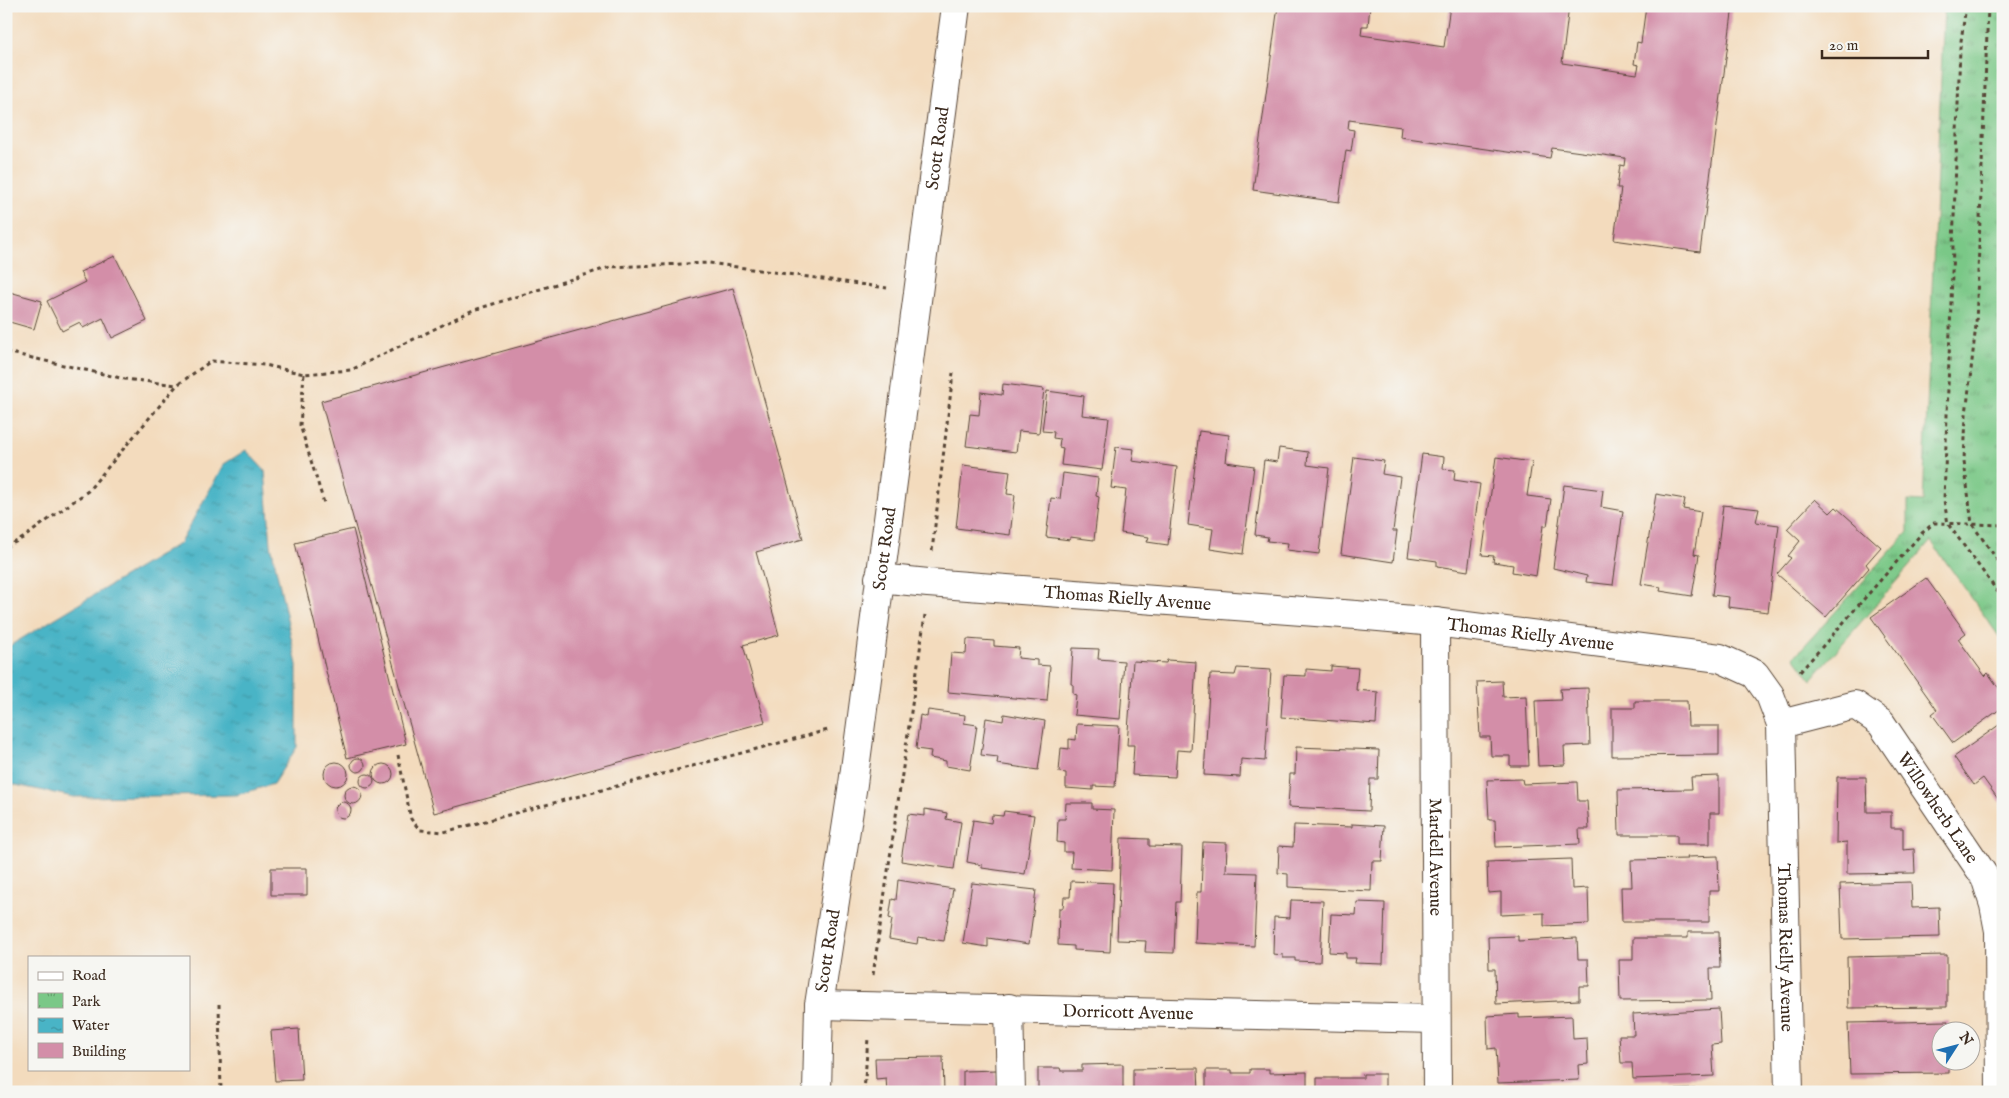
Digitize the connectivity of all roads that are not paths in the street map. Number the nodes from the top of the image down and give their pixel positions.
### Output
1 (956, 6) edge
2 (879, 578) junction
3 (1435, 622) junction
4 (1781, 724) junction
5 (819, 1005) junction
6 (1009, 1008) junction
7 (1436, 1019) junction
8 (817, 1092) edge
9 (1011, 1092) edge
10 (1438, 1092) edge
11 (1789, 1092) edge
12 (2000, 1092) edge

1 - 2 street, Scott Road
2 - 3 street, Thomas Rielly Avenue
2 - 5 street, Scott Road
3 - 4 street, Thomas Rielly Avenue
3 - 7 street, Mardell Avenue
4 - 11 street, Thomas Rielly Avenue
4 - 12 street, Willowherb Lane
5 - 6 street, Dorricott Avenue
5 - 8 street, Scott Road
6 - 7 street, Dorricott Avenue
6 - 9 street
7 - 10 street, Mardell Avenue

